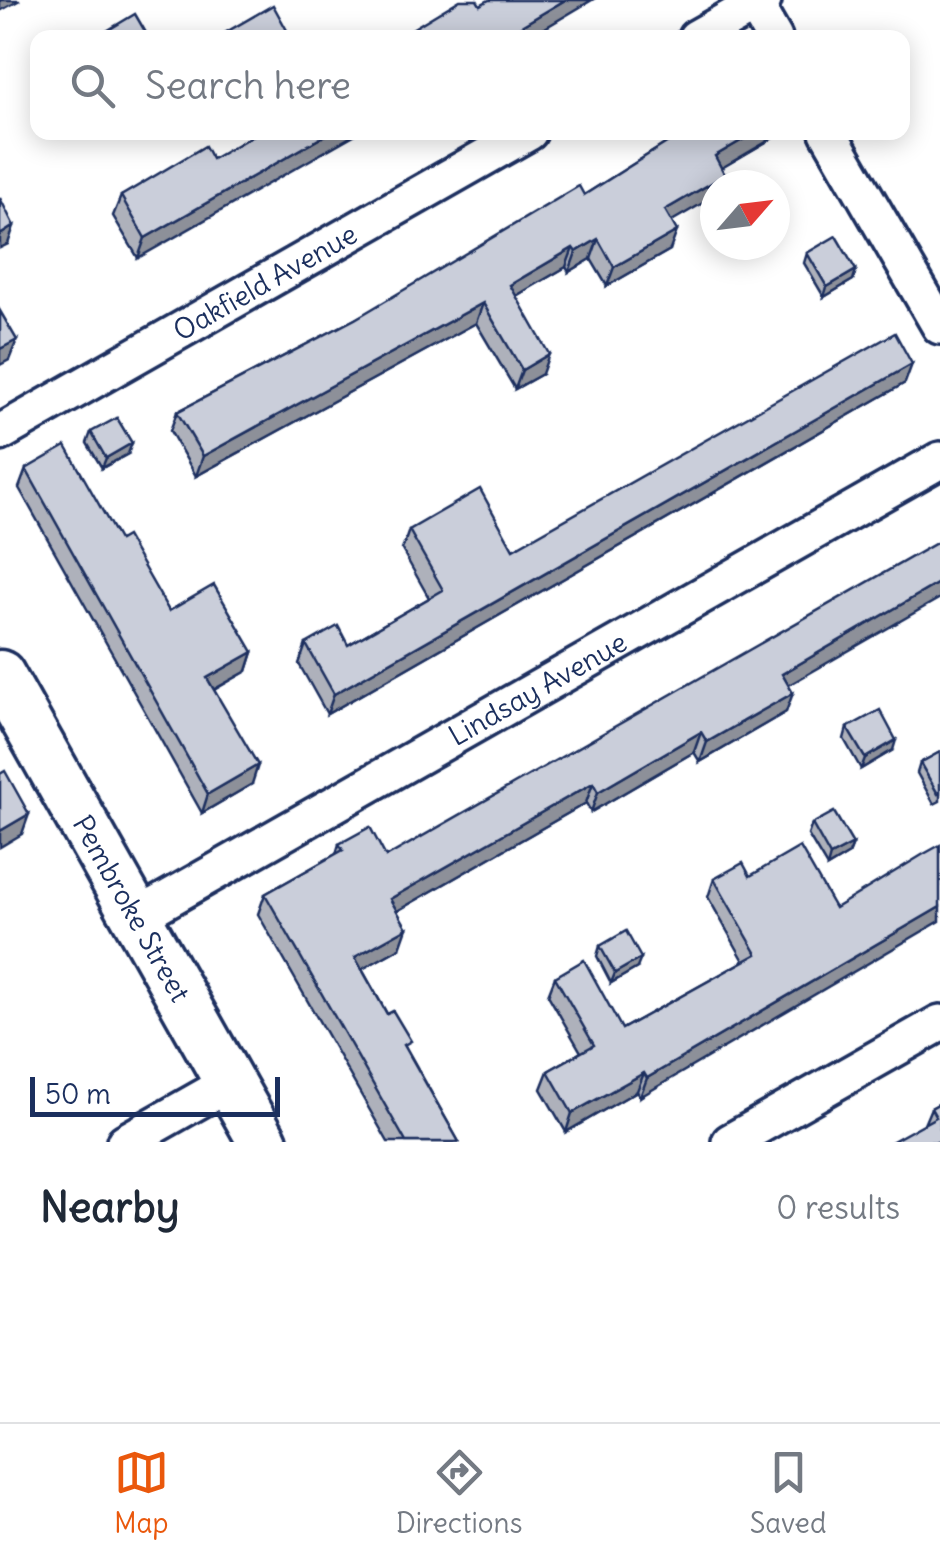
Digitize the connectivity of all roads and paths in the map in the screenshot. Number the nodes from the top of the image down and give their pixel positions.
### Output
1 (756, 2) edge
2 (709, 30) edge
3 (770, 30) edge
4 (515, 140) edge
5 (833, 140) edge
6 (940, 326) edge
7 (0, 433) edge
8 (940, 460) edge
9 (3, 687) edge
10 (136, 918) junction
11 (940, 1023) edge
12 (229, 1082) junction
13 (125, 1142) edge
14 (263, 1142) edge
15 (730, 1142) edge

1 - 2 street
1 - 3 street
4 - 7 street, Oakfield Avenue
5 - 6 street
8 - 10 street, Lindsay Avenue
9 - 10 street, Pembroke Street
10 - 12 street, Pembroke Street
11 - 15 street
12 - 13 street
12 - 14 street, Pembroke Street

